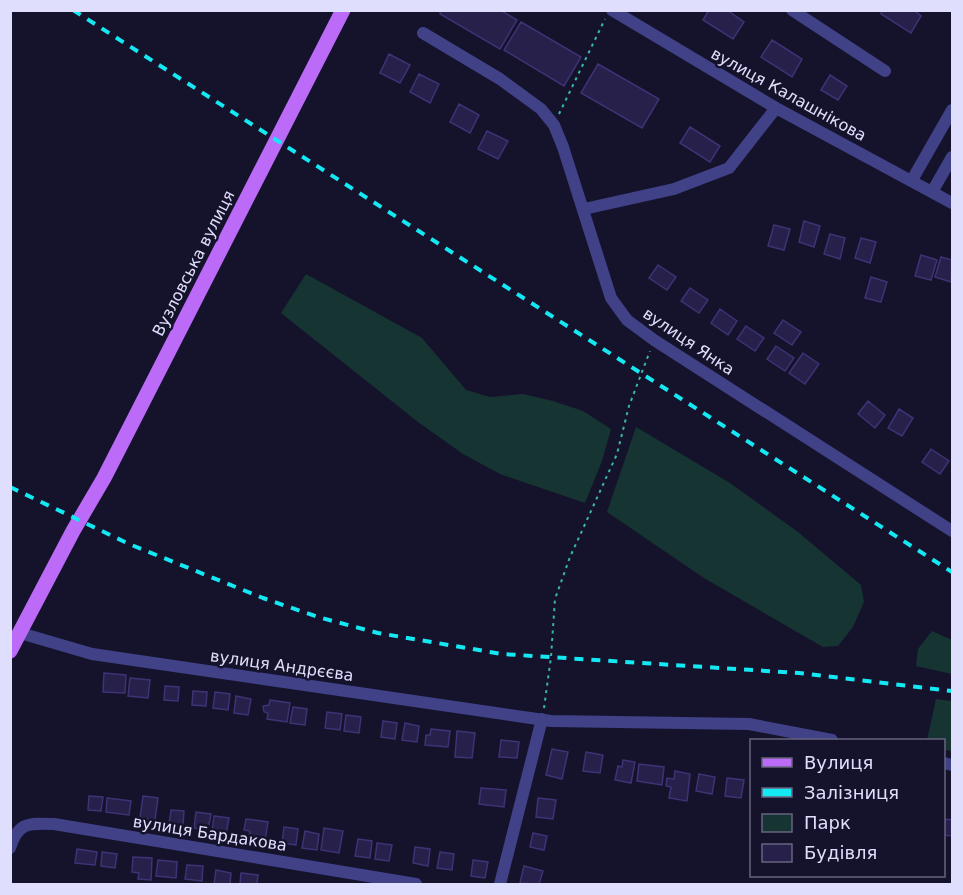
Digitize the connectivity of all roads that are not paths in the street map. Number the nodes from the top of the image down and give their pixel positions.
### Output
1 (330, 10) edge
2 (343, 10) edge
3 (610, 10) edge
4 (792, 10) edge
5 (423, 33) dead end
6 (324, 46) junction
7 (885, 71) dead end
8 (777, 108) junction
9 (952, 110) edge
10 (952, 157) edge
11 (912, 180) junction
12 (932, 192) junction
13 (952, 203) edge
14 (584, 209) junction
15 (952, 531) edge
16 (20, 633) junction
17 (10, 651) edge
18 (542, 719) junction
19 (822, 739) edge
20 (10, 848) edge
21 (416, 885) edge
22 (500, 885) edge

1 - 6 main road
2 - 6 main road, Вузловська вулиця
3 - 8 street, вулиця Калашнікова
4 - 7 street
5 - 14 street, вулиця Янка
6 - 16 main road, Вузловська вулиця
8 - 11 street, вулиця Калашнікова
8 - 14 street
9 - 11 street
10 - 12 street
11 - 12 street, вулиця Калашнікова
12 - 13 street, вулиця Калашнікова
14 - 15 street, вулиця Янка
16 - 17 main road, Вузловська вулиця
16 - 18 street, вулиця Андрєєва
18 - 19 street, вулиця Андрєєва
18 - 22 street
20 - 21 street, вулиця Бардакова

